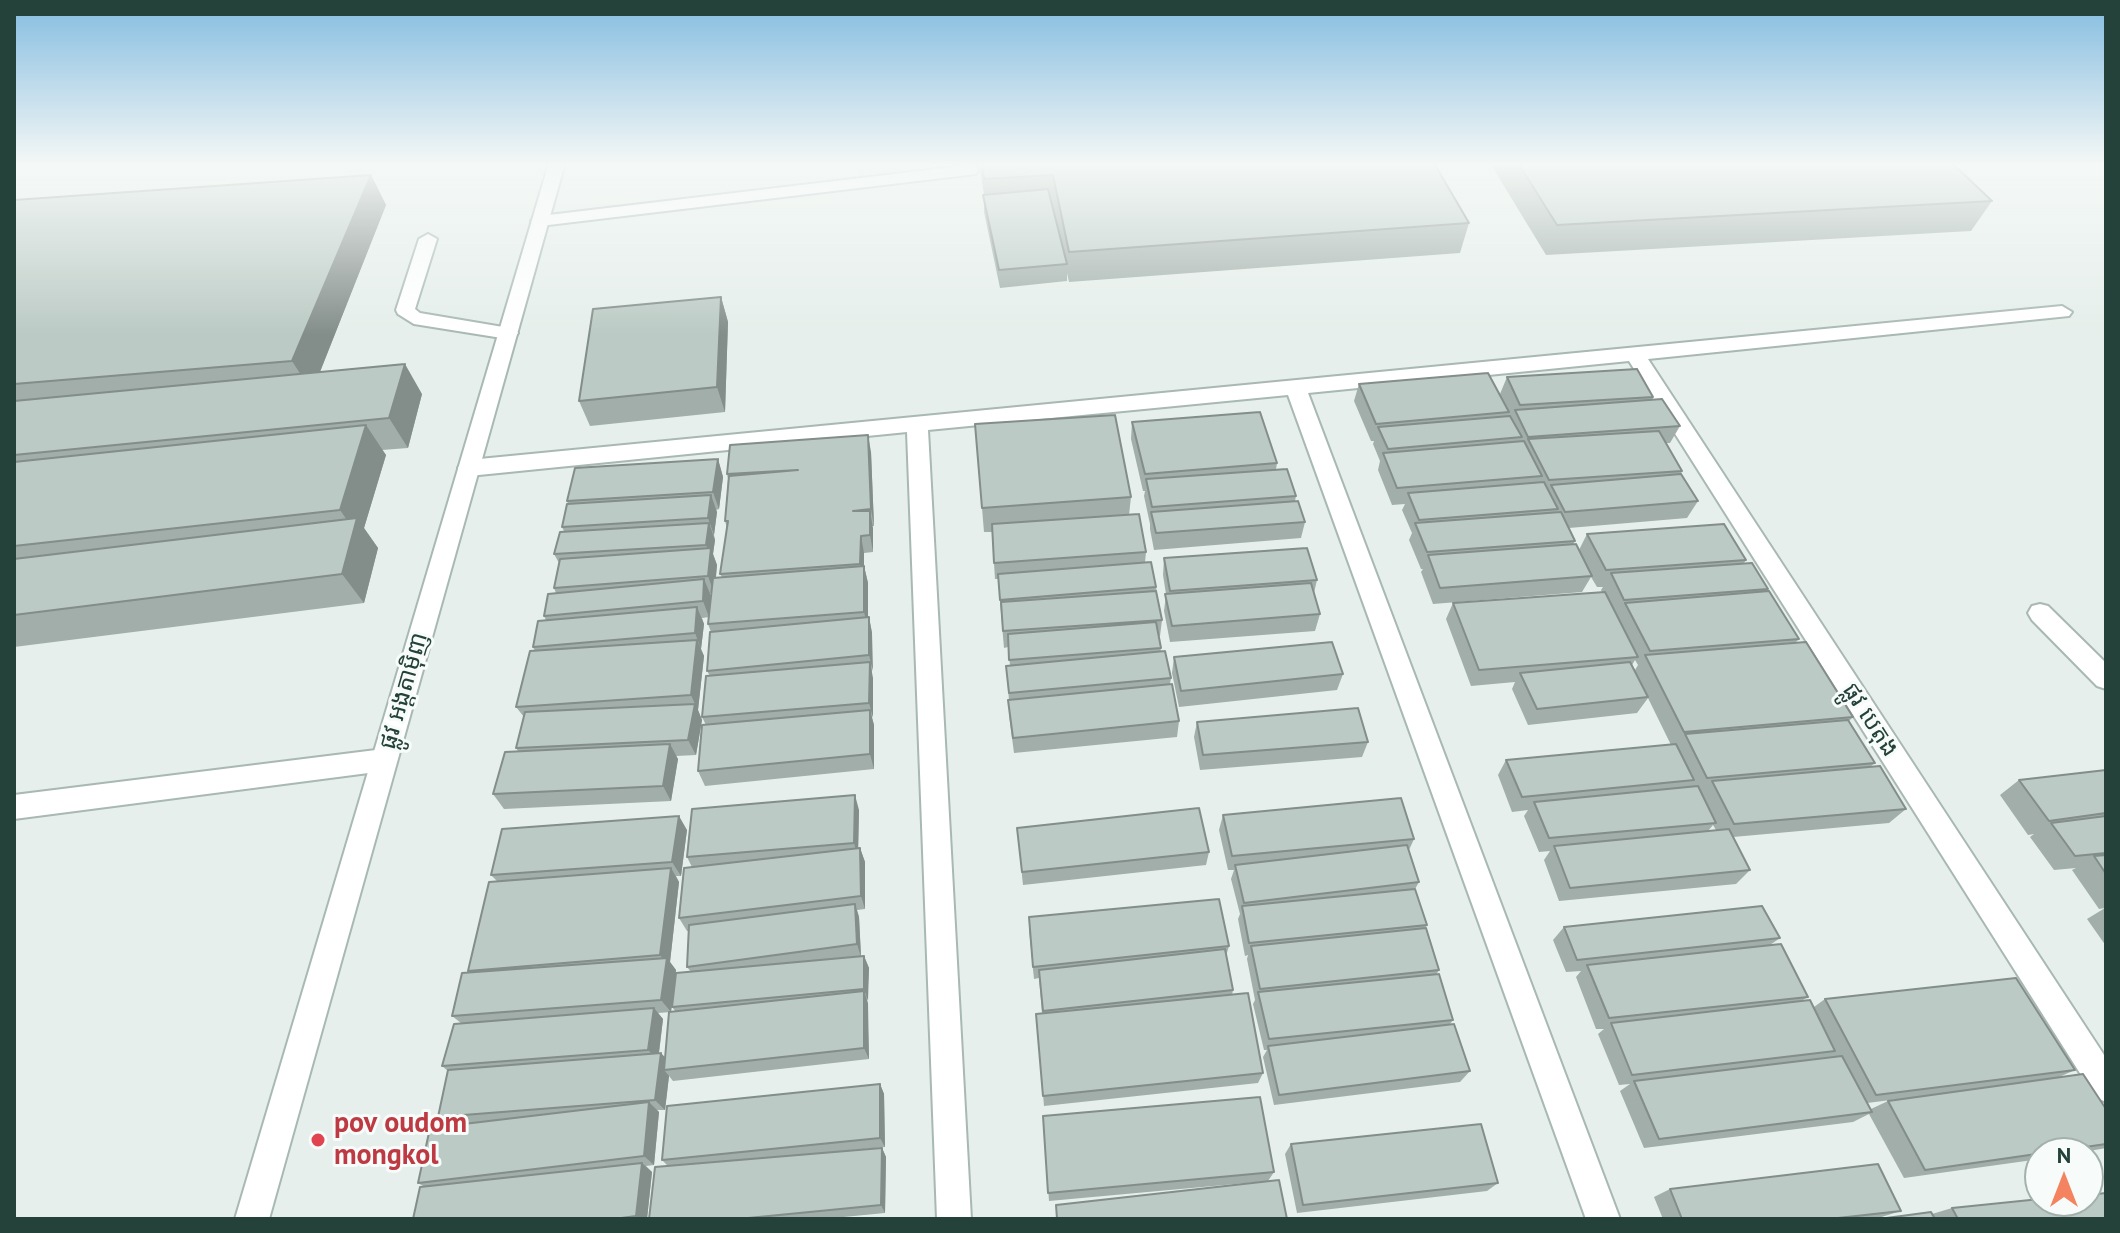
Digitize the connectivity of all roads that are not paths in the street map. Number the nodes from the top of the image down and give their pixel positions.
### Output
1 (540, 221) joint
2 (544, 221) edge
3 (428, 239) dead end
4 (2062, 312) dead end
5 (508, 333) junction
6 (1635, 354) junction
7 (1296, 389) junction
8 (917, 424) junction
9 (469, 468) junction
10 (2040, 613) dead end
11 (2106, 679) edge
12 (384, 760) junction
13 (14, 807) edge
14 (2106, 1086) edge
15 (252, 1219) edge
16 (954, 1219) edge
17 (1603, 1219) edge

1 - 2 street
1 - 5 street, ផ្លូវ អង្តតាម៉ិញ
3 - 5 street
4 - 6 street
5 - 9 street, ផ្លូវ អង្តតាម៉ិញ
6 - 7 street
6 - 14 street, ផ្លូវ បេតុង
7 - 8 street
7 - 17 street
8 - 9 street
8 - 16 street
9 - 12 street, ផ្លូវ អង្តតាម៉ិញ
10 - 11 street
12 - 13 street
12 - 15 street, ផ្លូវ អង្តតាម៉ិញ

